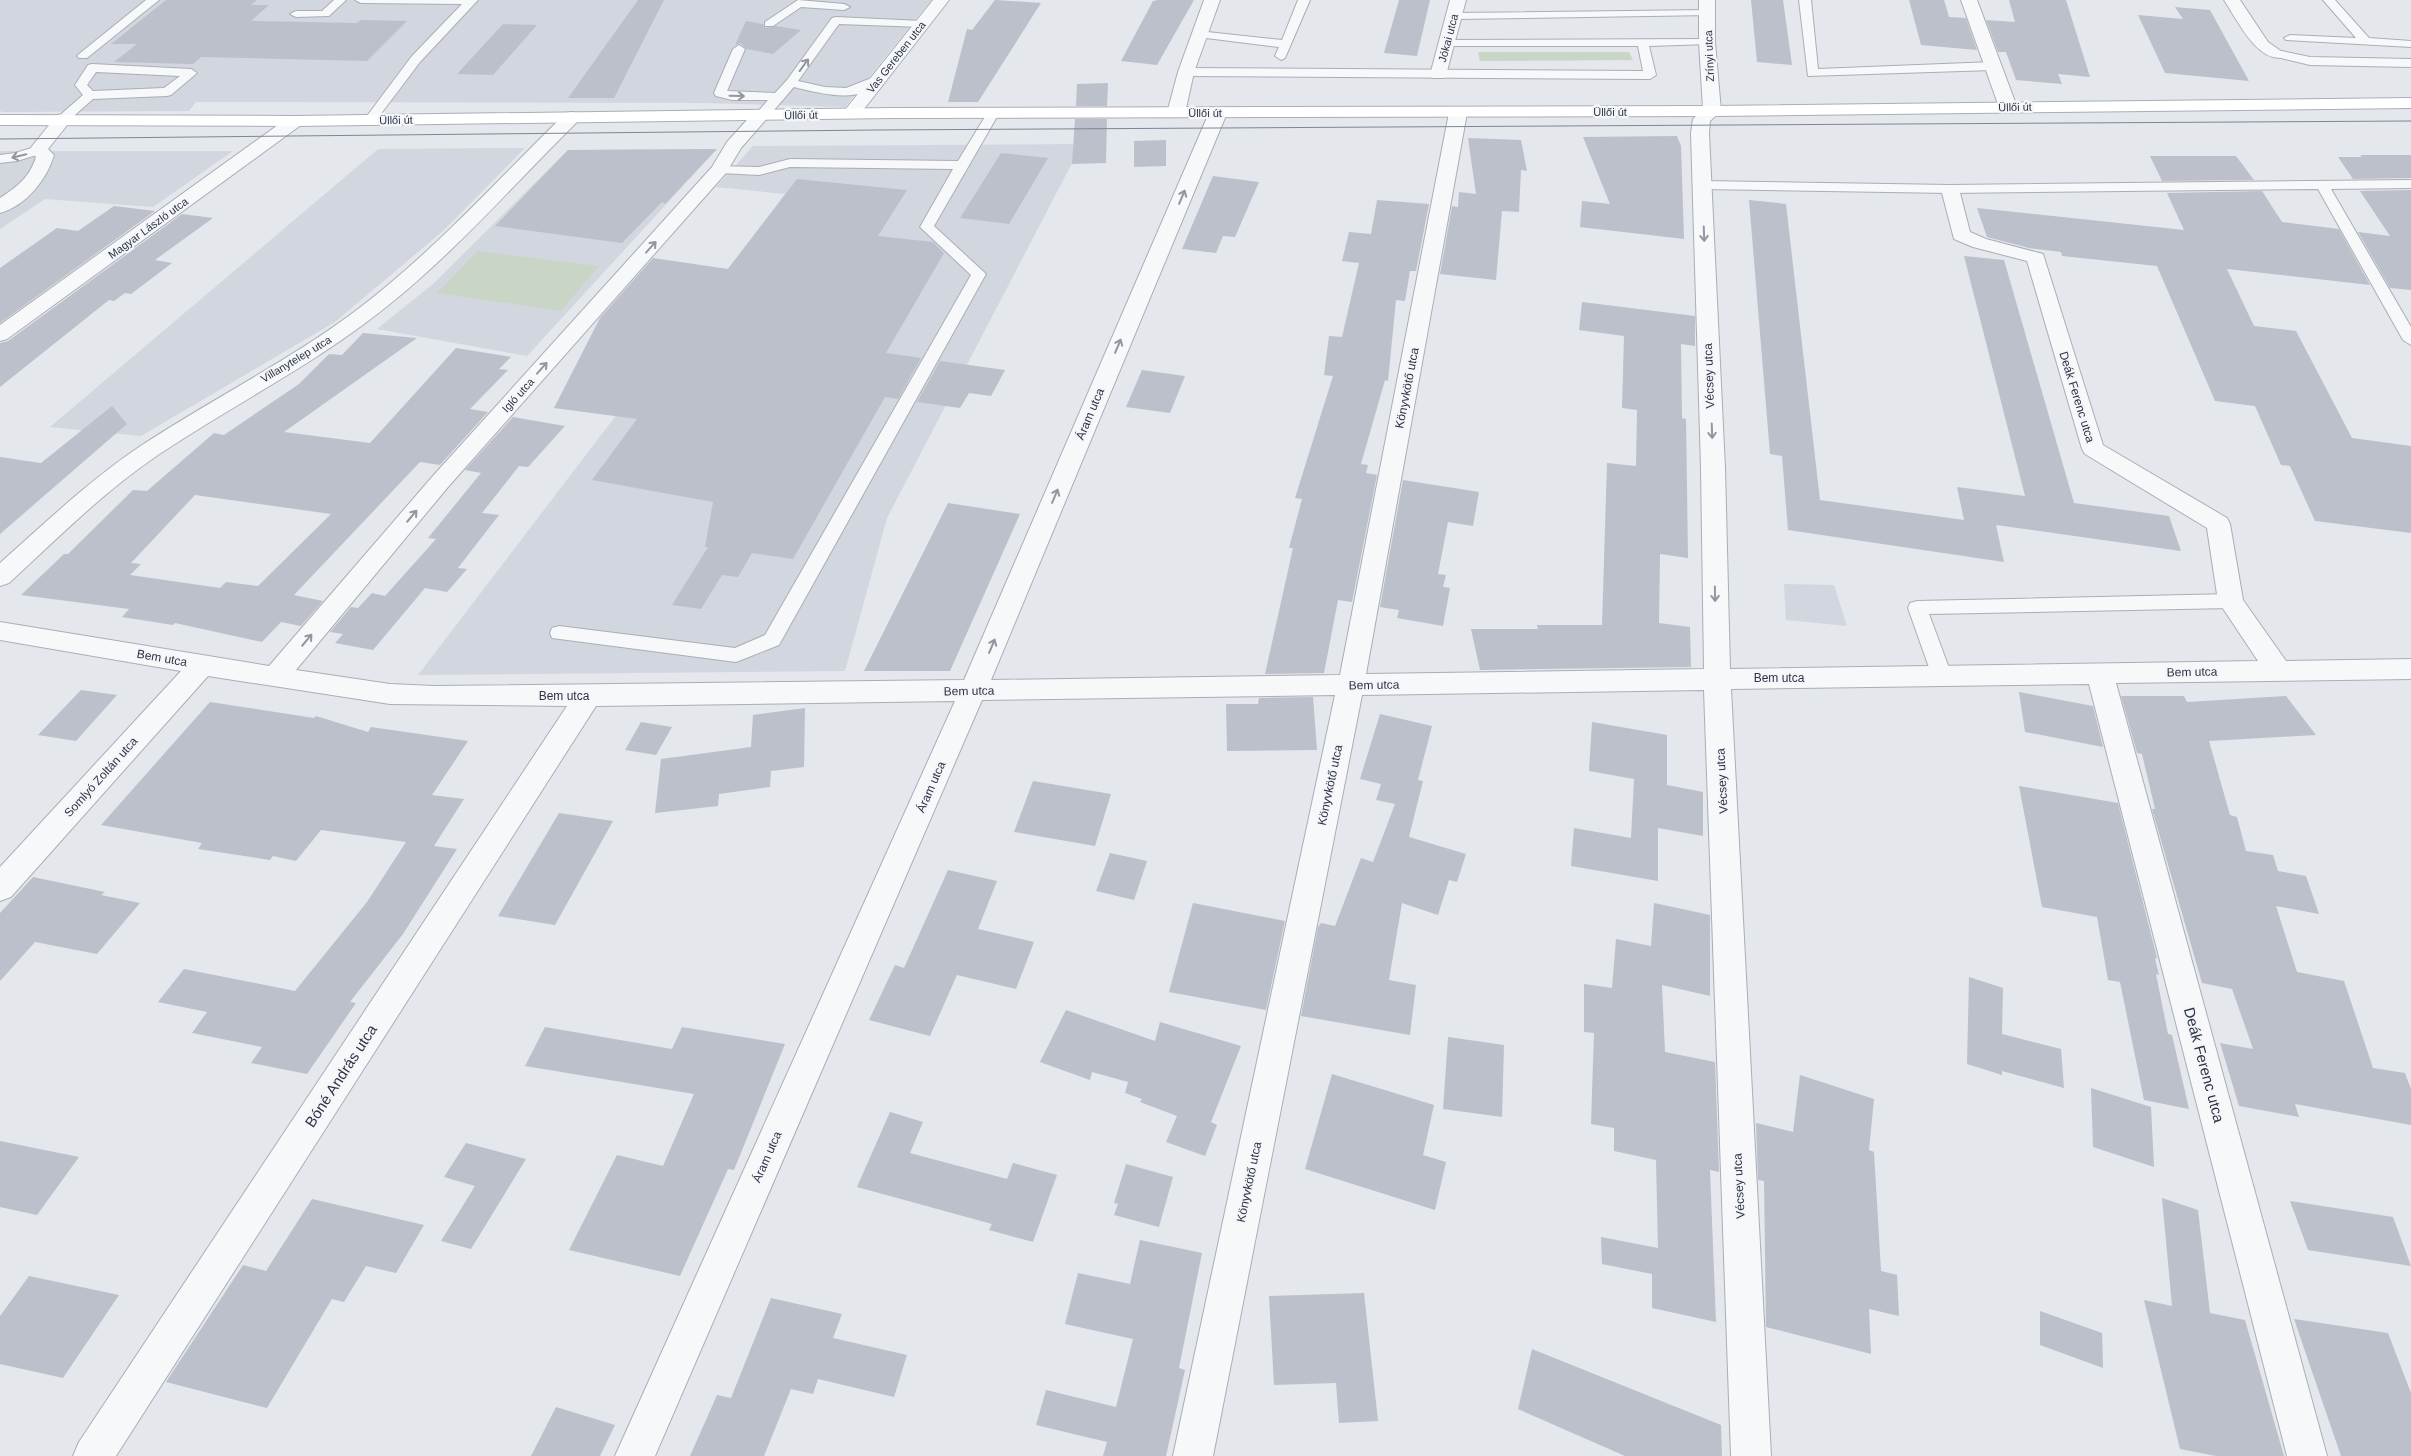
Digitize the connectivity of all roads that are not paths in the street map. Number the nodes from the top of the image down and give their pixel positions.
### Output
1 (153, 0) edge
2 (340, 0) edge
3 (361, 0) edge
4 (941, 0) edge
5 (1212, 0) edge
6 (1304, 0) edge
7 (1805, 0) edge
8 (1968, 0) edge
9 (2232, 0) edge
10 (2329, 0) edge
11 (471, 1) edge
12 (847, 4) edge
13 (1708, 6) edge
14 (1456, 8) edge
15 (296, 14) dead end
16 (836, 20) junction
17 (770, 24) dead end
18 (922, 24) junction
19 (1198, 34) junction
20 (2290, 38) dead end
21 (1707, 42) junction
22 (2366, 42) junction
23 (1447, 43) junction
24 (1643, 43) junction
25 (1286, 44) junction
26 (2411, 44) edge
27 (739, 49) dead end
28 (2277, 54) joint
29 (84, 56) dead end
30 (2411, 63) edge
31 (1992, 66) junction
32 (1186, 72) junction
33 (1273, 73) junction
34 (1438, 75) junction
35 (879, 79) junction
36 (790, 83) junction
37 (90, 95) junction
38 (780, 96) junction
39 (2411, 103) edge
40 (2008, 107) junction
41 (1712, 111) junction
42 (1176, 113) junction
43 (1218, 113) junction
44 (1458, 113) junction
45 (851, 114) junction
46 (761, 115) junction
47 (992, 115) junction
48 (572, 117) junction
49 (63, 119) junction
50 (0, 120) edge
51 (370, 120) junction
52 (296, 121) junction
53 (38, 150) junction
54 (0, 159) edge
55 (962, 165) junction
56 (720, 169) junction
57 (2411, 184) edge
58 (1702, 185) junction
59 (2322, 185) junction
60 (1950, 189) junction
61 (0, 207) edge
62 (0, 335) edge
63 (2411, 340) edge
64 (0, 577) edge
65 (2231, 601) junction
66 (0, 631) edge
67 (559, 633) dead end
68 (202, 665) junction
69 (2411, 669) edge
70 (2278, 670) junction
71 (2100, 674) junction
72 (1942, 676) junction
73 (275, 677) junction
74 (1717, 678) junction
75 (1351, 685) junction
76 (973, 691) junction
77 (588, 696) junction
78 (0, 888) edge
79 (93, 1456) edge
80 (635, 1456) edge
81 (1193, 1456) edge
82 (1751, 1456) edge
83 (2307, 1456) edge

1 - 29 lane
2 - 15 lane
3 - 11 lane
4 - 18 street, Vas Gereben utca
5 - 19 street
6 - 25 lane
7 - 31 lane
8 - 31 street
9 - 28 street
10 - 22 lane
11 - 51 lane
12 - 16 lane
12 - 17 lane
13 - 14 lane
13 - 21 street, Zrínyi utca
14 - 23 street, Jókai utca
16 - 18 lane
36 -> 16 lane
18 - 35 street, Vas Gereben utca
19 - 25 lane
19 - 32 street
20 - 22 lane
21 - 24 lane
21 - 41 street, Zrínyi utca
22 - 26 lane
23 - 24 lane
23 - 34 street, Jókai utca
24 - 34 lane
25 - 33 lane
27 -> 38 lane
28 - 30 lane
31 - 40 street
32 - 33 lane
32 - 42 street
33 - 34 lane
35 - 36 lane
35 - 45 street, Vas Gereben utca
36 - 38 lane
37 - 37 lane
37 - 49 lane
38 - 46 lane
39 - 40 main road, Üllői út
40 - 41 main road, Üllői út
41 - 44 main road, Üllői út
41 - 58 street, Vécsey utca
42 - 43 main road, Üllői út
42 - 47 main road, Üllői út
43 - 44 main road, Üllői út
76 -> 43 street, Áram utca
44 - 75 street, Könyvkötő utca
45 - 46 main road, Üllői út
45 - 47 main road, Üllői út
46 - 48 main road, Üllői út
46 - 56 street, Igló utca
47 - 55 lane
48 - 51 main road, Üllői út
48 - 64 street, Villanytelep utca
49 - 50 main road, Üllői út
49 - 52 main road, Üllői út
49 - 53 street
51 - 52 main road, Üllői út
52 - 62 street, Magyar László utca
53 -> 54 lane
53 - 61 street
55 - 56 lane
55 - 67 lane
73 -> 56 street, Igló utca
57 - 59 lane
58 - 60 lane
58 -> 74 street, Vécsey utca
59 - 60 lane
59 - 63 lane
60 - 65 street, Deák Ferenc utca
65 - 70 street, Deák Ferenc utca
65 - 72 lane
66 - 68 street, Bem utca
68 - 73 street, Bem utca
68 - 78 street, Somlyó Zoltán utca
69 - 70 street, Bem utca
70 - 71 street, Bem utca
71 - 72 street, Bem utca
71 - 83 street, Deák Ferenc utca
72 - 74 street, Bem utca
73 - 77 street, Bem utca
74 - 75 street, Bem utca
74 - 82 street, Vécsey utca
75 - 76 street, Bem utca
75 - 81 street, Könyvkötő utca
76 - 77 street, Bem utca
76 - 80 street, Áram utca
77 - 79 street, Bóné András utca

